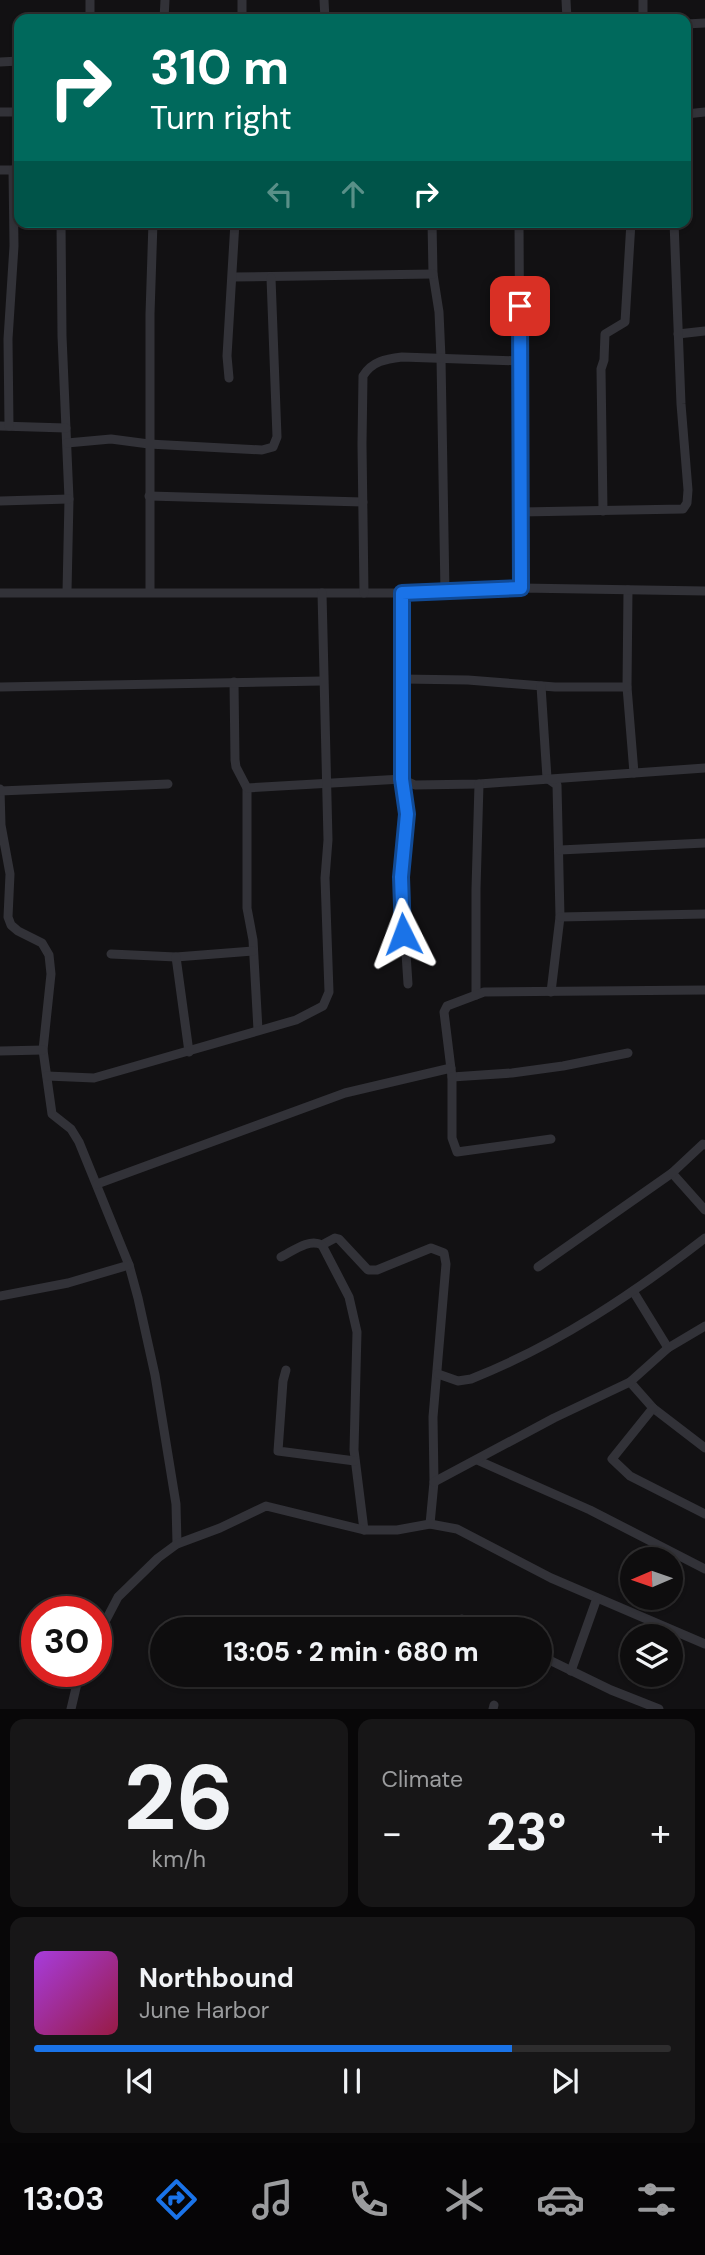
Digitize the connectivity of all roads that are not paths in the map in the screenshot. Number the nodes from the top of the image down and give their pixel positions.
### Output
1 (14, 228) edge
2 (61, 228) edge
3 (153, 228) edge
4 (235, 228) edge
5 (432, 228) edge
6 (519, 228) edge
7 (631, 228) edge
8 (674, 228) edge
9 (433, 275) junction
10 (233, 277) junction
11 (271, 278) junction
12 (705, 331) edge
13 (678, 334) junction
14 (441, 358) junction
15 (521, 361) junction
16 (229, 378) dead end
17 (4, 426) edge
18 (66, 428) junction
19 (67, 443) junction
20 (149, 444) junction
21 (149, 496) junction
22 (69, 499) junction
23 (0, 500) edge
24 (363, 502) junction
25 (603, 511) junction
26 (520, 512) junction
27 (521, 588) junction
28 (628, 590) junction
29 (705, 590) edge
30 (67, 592) junction
31 (150, 592) junction
32 (0, 593) edge
33 (321, 593) junction
34 (364, 593) junction
35 (402, 593) junction
36 (445, 593) junction
37 (402, 679) junction
38 (322, 681) junction
39 (234, 682) junction
40 (541, 686) junction
41 (0, 687) edge
42 (627, 687) junction
43 (705, 768) edge
44 (634, 773) junction
45 (547, 778) junction
46 (402, 779) junction
47 (327, 783) junction
48 (167, 784) dead end
49 (479, 784) junction
50 (247, 788) junction
51 (0, 790) edge
52 (0, 797) edge
53 (705, 843) edge
54 (560, 850) junction
55 (705, 914) edge
56 (560, 917) junction
57 (253, 951) junction
58 (111, 954) dead end
59 (176, 957) junction
60 (408, 984) dead end
61 (705, 990) edge
62 (551, 992) junction
63 (477, 995) junction
64 (258, 1030) junction
65 (43, 1050) junction
66 (0, 1051) edge
67 (189, 1052) junction
68 (628, 1053) dead end
69 (452, 1073) junction
70 (47, 1076) junction
71 (551, 1139) dead end
72 (705, 1145) edge
73 (672, 1173) junction
74 (97, 1184) junction
75 (705, 1210) edge
76 (705, 1238) edge
77 (322, 1245) junction
78 (281, 1257) dead end
79 (129, 1265) junction
80 (538, 1267) dead end
81 (633, 1291) junction
82 (0, 1296) edge
83 (703, 1331) edge
84 (668, 1348) junction
85 (286, 1370) dead end
86 (438, 1374) junction
87 (631, 1382) junction
88 (653, 1408) junction
89 (705, 1448) edge
90 (477, 1460) junction
91 (355, 1461) junction
92 (434, 1482) junction
93 (705, 1514) edge
94 (430, 1524) junction
95 (364, 1530) junction
96 (177, 1544) junction
97 (705, 1569) edge
98 (597, 1598) junction
99 (112, 1608) edge
100 (705, 1644) edge
101 (552, 1662) edge
102 (571, 1671) junction
103 (76, 1687) edge
104 (71, 1709) edge
105 (659, 1709) edge

1 - 17 street
2 - 18 street
3 - 20 street
4 - 10 street
5 - 9 street
6 - 15 street
7 - 25 street
8 - 13 street
9 - 11 street
9 - 14 street
10 - 11 street
10 - 16 street
11 - 20 street
12 - 13 street
13 - 25 street
14 - 15 street
14 - 24 street
14 - 36 street
15 - 26 street
17 - 18 street
18 - 19 street
19 - 20 street
19 - 22 street
20 - 21 street
21 - 24 street
21 - 31 street
22 - 23 street
22 - 30 street
24 - 34 street
25 - 26 street
26 - 27 street
27 - 28 street
27 - 36 street
28 - 29 street
28 - 42 street
30 - 31 street
30 - 32 street
31 - 33 street
33 - 34 street
33 - 38 street
34 - 35 street
35 - 36 street
35 - 37 street
37 - 40 street
37 - 46 street
38 - 39 street
38 - 47 street
39 - 41 street
39 - 50 street
40 - 42 street
40 - 45 street
42 - 44 street
43 - 44 street
44 - 45 street
45 - 49 street
45 - 54 street
46 - 47 street
46 - 49 street
46 - 60 street
47 - 50 street
47 - 64 street
48 - 51 street
49 - 63 street
50 - 57 street
51 - 52 street
52 - 65 street
53 - 54 street
54 - 56 street
55 - 56 street
56 - 62 street
57 - 59 street
57 - 64 street
58 - 59 street
59 - 67 street
61 - 62 street
62 - 63 street
63 - 69 street
64 - 67 street
65 - 66 street
65 - 70 street
67 - 70 street
68 - 69 street
69 - 71 street
69 - 74 street
70 - 74 street
72 - 73 street
73 - 75 street
73 - 80 street
74 - 79 street
76 - 81 street
77 - 78 street
77 - 86 street
77 - 91 street
79 - 82 street
79 - 96 street
81 - 84 street
81 - 86 street
83 - 84 street
84 - 87 street
85 - 91 street
86 - 92 street
87 - 88 street
87 - 90 street
88 - 89 street
88 - 93 street
90 - 92 street
90 - 97 street
91 - 95 street
92 - 94 street
94 - 95 street
94 - 98 street
95 - 96 street
96 - 99 street
98 - 100 street
98 - 102 street
101 - 102 street
102 - 105 street
103 - 104 street

